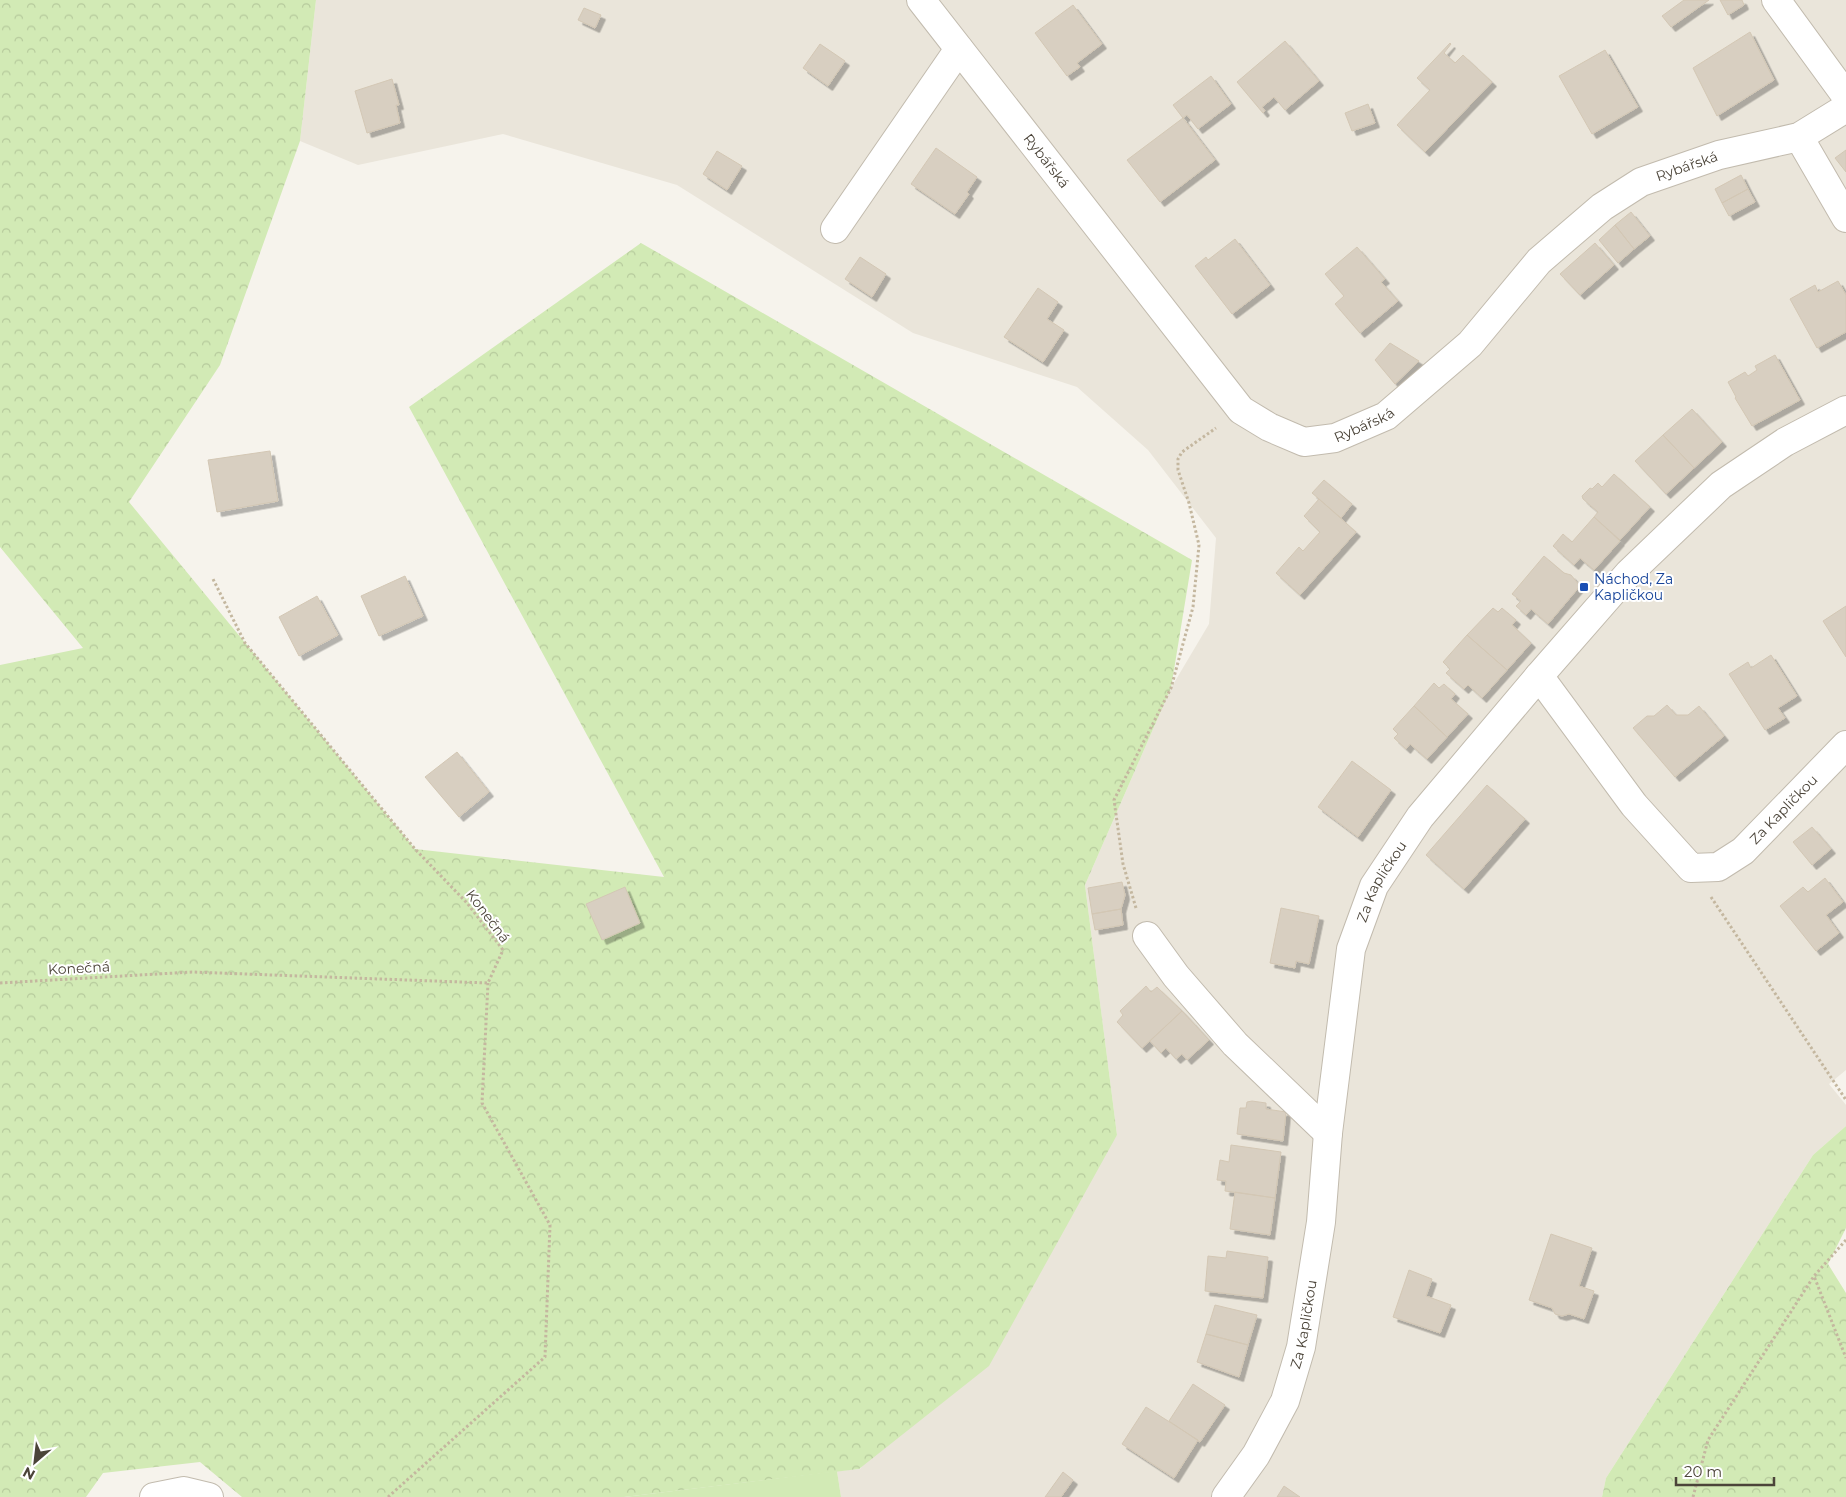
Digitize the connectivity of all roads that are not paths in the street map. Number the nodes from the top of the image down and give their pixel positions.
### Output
1 (921, 0) edge
2 (1776, 0) edge
3 (959, 49) junction
4 (1846, 96) edge
5 (1846, 108) edge
6 (1798, 137) junction
7 (1845, 212) edge
8 (835, 229) dead end
9 (1846, 410) edge
10 (1538, 676) junction
11 (1846, 745) edge
12 (1147, 936) road end
13 (1328, 1133) junction
14 (154, 1497) edge
15 (209, 1497) edge
16 (1226, 1497) edge

1 - 3 street, Rybářská
2 - 4 street
3 - 6 street, Rybářská
3 - 8 street
5 - 6 street, Rybářská
6 - 7 street
9 - 10 street, Za Kapličkou
10 - 11 street, Za Kapličkou
10 - 13 street, Za Kapličkou
12 - 13 street
13 - 16 street, Za Kapličkou
14 - 15 street

